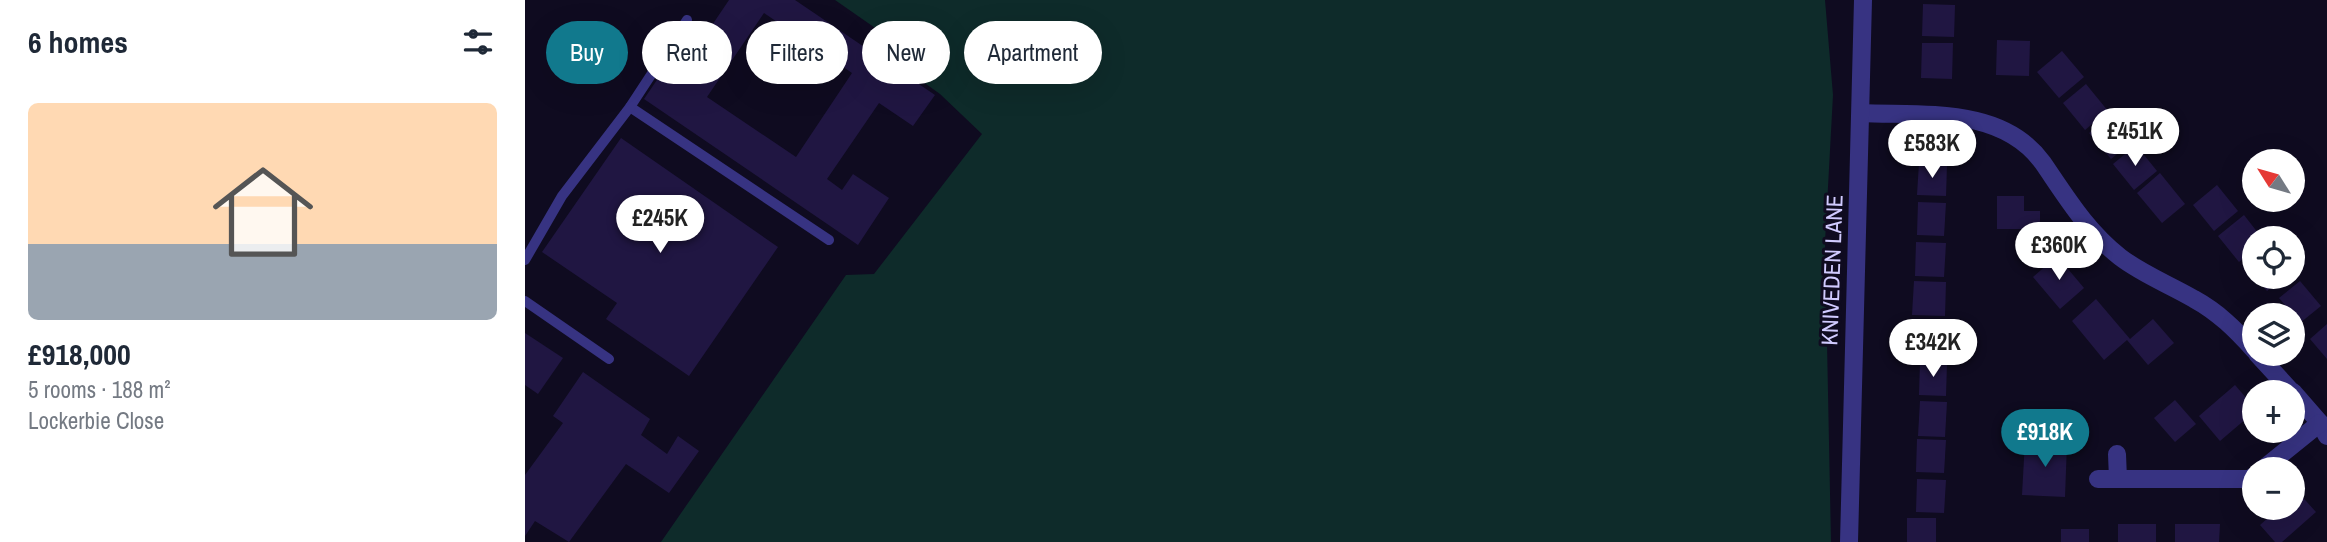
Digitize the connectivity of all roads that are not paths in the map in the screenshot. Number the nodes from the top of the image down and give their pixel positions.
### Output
1 (1863, 0) edge
2 (687, 20) dead end
3 (631, 107) junction
4 (1861, 113) junction
5 (829, 240) dead end
6 (525, 260) edge
7 (525, 301) edge
8 (2242, 337) edge
9 (609, 359) dead end
10 (2268, 366) edge
11 (2281, 380) edge
12 (2305, 407) edge
13 (2324, 430) edge
14 (2117, 454) dead end
15 (2282, 457) edge
16 (2098, 479) dead end
17 (2118, 479) junction
18 (2242, 479) edge
19 (1849, 542) edge

1 - 4 street, KNIVEDEN LANE
2 - 3 lane
3 - 5 lane
3 - 6 lane
4 - 8 street
4 - 19 street, KNIVEDEN LANE
7 - 9 lane
10 - 11 street
12 - 13 street
13 - 15 street
14 - 17 street
16 - 17 street
17 - 18 street

